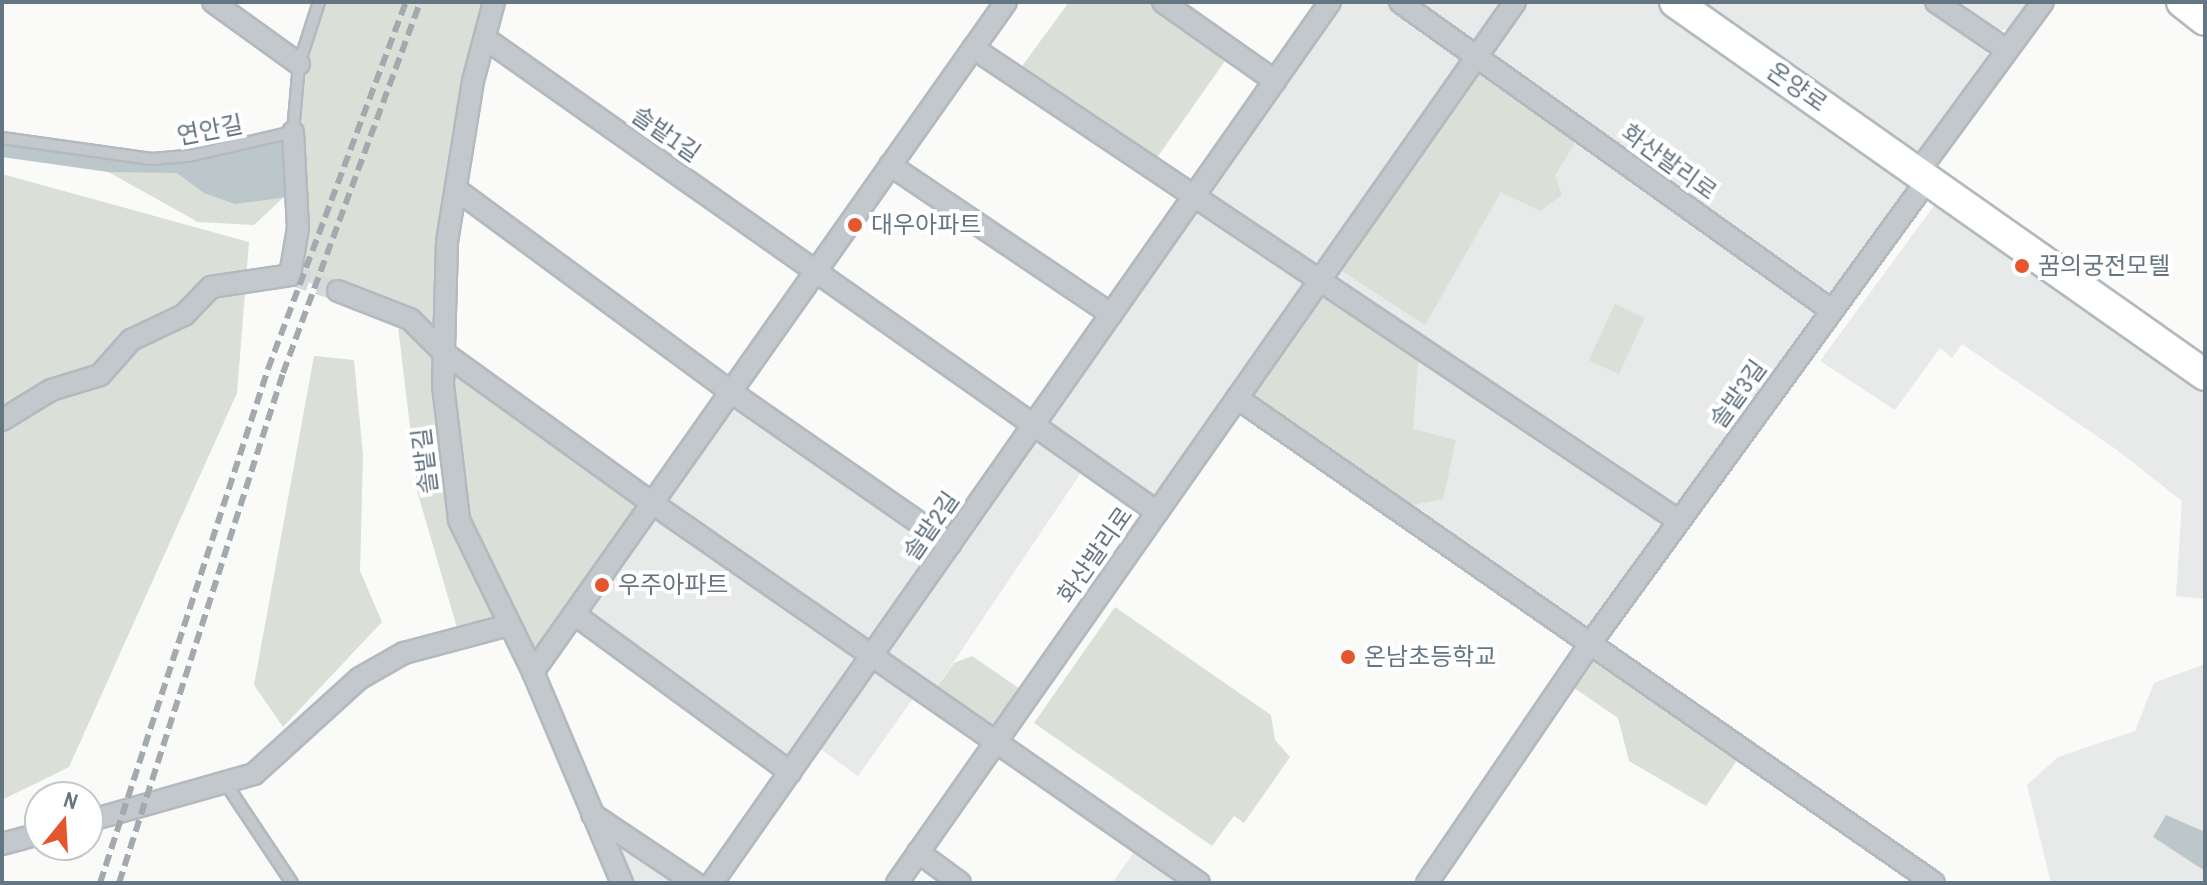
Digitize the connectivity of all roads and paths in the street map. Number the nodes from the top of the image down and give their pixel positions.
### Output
1 (213, 2) edge
2 (319, 2) edge
3 (494, 2) edge
4 (1006, 2) edge
5 (1163, 2) edge
6 (1330, 2) edge
7 (1400, 2) edge
8 (1515, 2) edge
9 (1675, 2) edge
10 (1936, 2) edge
11 (2043, 2) edge
12 (2182, 2) edge
13 (2205, 20) edge
14 (486, 39) junction
15 (973, 48) junction
16 (2007, 50) junction
17 (1477, 57) junction
18 (299, 64) junction
19 (1275, 81) junction
20 (293, 132) junction
21 (2, 138) edge
22 (890, 165) junction
23 (1923, 175) junction
24 (457, 190) junction
25 (1192, 199) junction
26 (815, 272) junction
27 (1319, 282) junction
28 (338, 291) tunnel mouth
29 (1831, 310) junction
30 (1111, 314) junction
31 (444, 353) junction
32 (2205, 375) edge
33 (731, 392) junction
34 (1237, 398) junction
35 (2, 420) edge
36 (1033, 425) junction
37 (652, 503) junction
38 (1157, 512) junction
39 (1679, 521) junction
40 (950, 544) junction
41 (574, 614) junction
42 (509, 625) junction
43 (1592, 641) junction
44 (871, 656) junction
45 (533, 672) junction
46 (996, 742) junction
47 (790, 772) junction
48 (226, 784) junction
49 (592, 814) junction
50 (104, 817) edge
51 (24, 838) edge
52 (2, 844) edge
53 (918, 852) junction
54 (292, 883) edge
55 (622, 883) edge
56 (695, 883) edge
57 (712, 883) edge
58 (897, 883) edge
59 (960, 883) edge
60 (1199, 883) edge
61 (1427, 883) edge
62 (1934, 883) edge

1 - 18 street
2 - 18 lane
3 - 14 street, 솔밭길
4 - 15 street
5 - 19 street
6 - 19 street, 솔밭2길
7 - 17 street
8 - 17 street, 화산발리로
9 - 23 main road, 온양로
10 - 16 street
11 - 16 street, 솔밭3길
12 - 13 main road
14 - 24 street, 솔밭길
14 - 26 street, 솔밭1길
15 - 22 street
15 - 25 street
16 - 23 street, 솔밭3길
17 - 27 street, 화산발리로
17 - 29 street, 화산발리로
18 - 20 lane
19 - 25 street, 솔밭2길
20 - 21 lane, 연안길
20 - 35 street
22 - 26 street
22 - 30 street
23 - 29 street, 솔밭3길
23 - 32 main road, 온양로
24 - 31 street, 솔밭길
24 - 33 street
25 - 27 street
25 - 30 street, 솔밭2길
26 - 33 street
26 - 36 street, 솔밭1길
27 - 34 street, 화산발리로
27 - 39 street
28 - 31 street
29 - 39 street, 솔밭3길
30 - 36 street, 솔밭2길
31 - 37 street
31 - 42 street, 솔밭길
33 - 37 street
33 - 40 street
34 - 38 street, 화산발리로
34 - 43 street
36 - 38 street, 솔밭1길
36 - 40 street, 솔밭2길
37 - 41 street
37 - 44 street
38 - 46 street, 화산발리로
39 - 43 street, 솔밭3길
40 - 44 street, 솔밭2길
41 - 45 street
41 - 47 street
42 - 45 street, 솔밭길
42 - 48 street
43 - 61 street, 솔밭3길
43 - 62 street
44 - 46 street
44 - 47 street, 솔밭2길
45 - 49 street, 솔밭길
46 - 53 street, 화산발리로
46 - 60 street
47 - 57 street, 솔밭2길
48 - 50 street
48 - 54 lane
49 - 55 street, 솔밭길
49 - 56 street
51 - 52 street
53 - 58 street, 화산발리로
53 - 59 street

